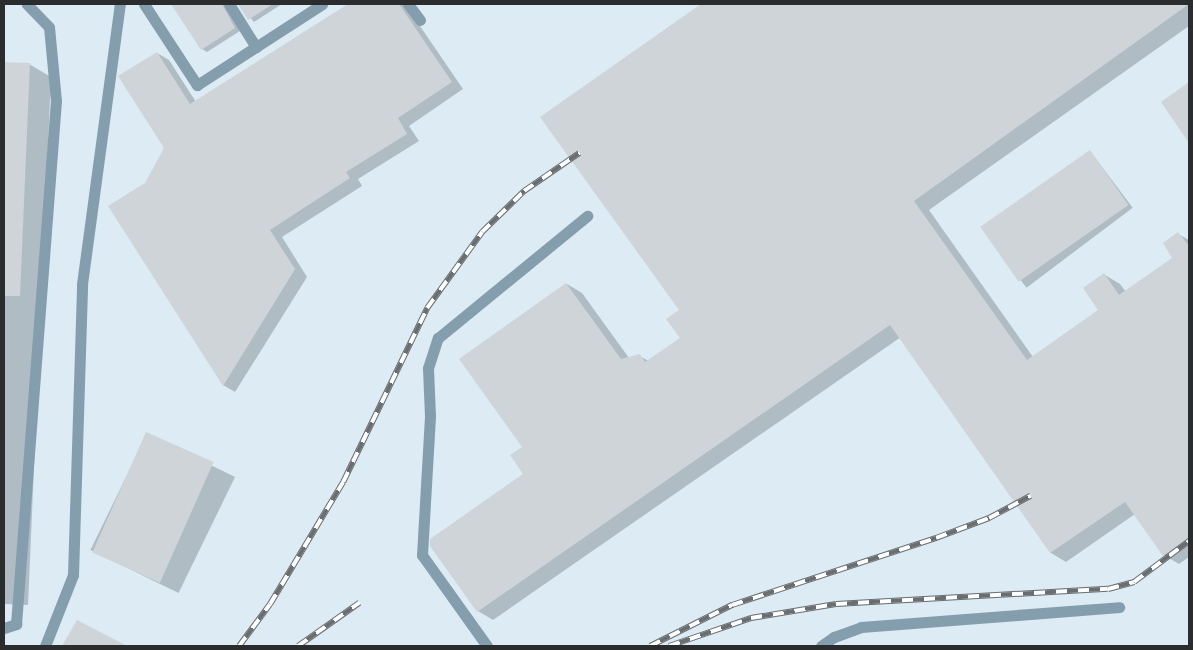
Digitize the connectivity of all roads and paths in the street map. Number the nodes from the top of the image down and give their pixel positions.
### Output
1 (27, 4) edge
2 (120, 4) edge
3 (144, 4) edge
4 (229, 4) edge
5 (322, 4) edge
6 (408, 4) edge
7 (420, 20) dead end
8 (256, 47) junction
9 (586, 216) dead end
10 (1119, 607) dead end
11 (4, 628) edge
12 (45, 646) edge
13 (487, 646) edge
14 (821, 646) edge

1 - 11 lane
2 - 12 lane
3 - 8 lane
4 - 8 lane
5 - 8 lane
6 - 7 lane
9 - 13 lane
10 - 14 lane

